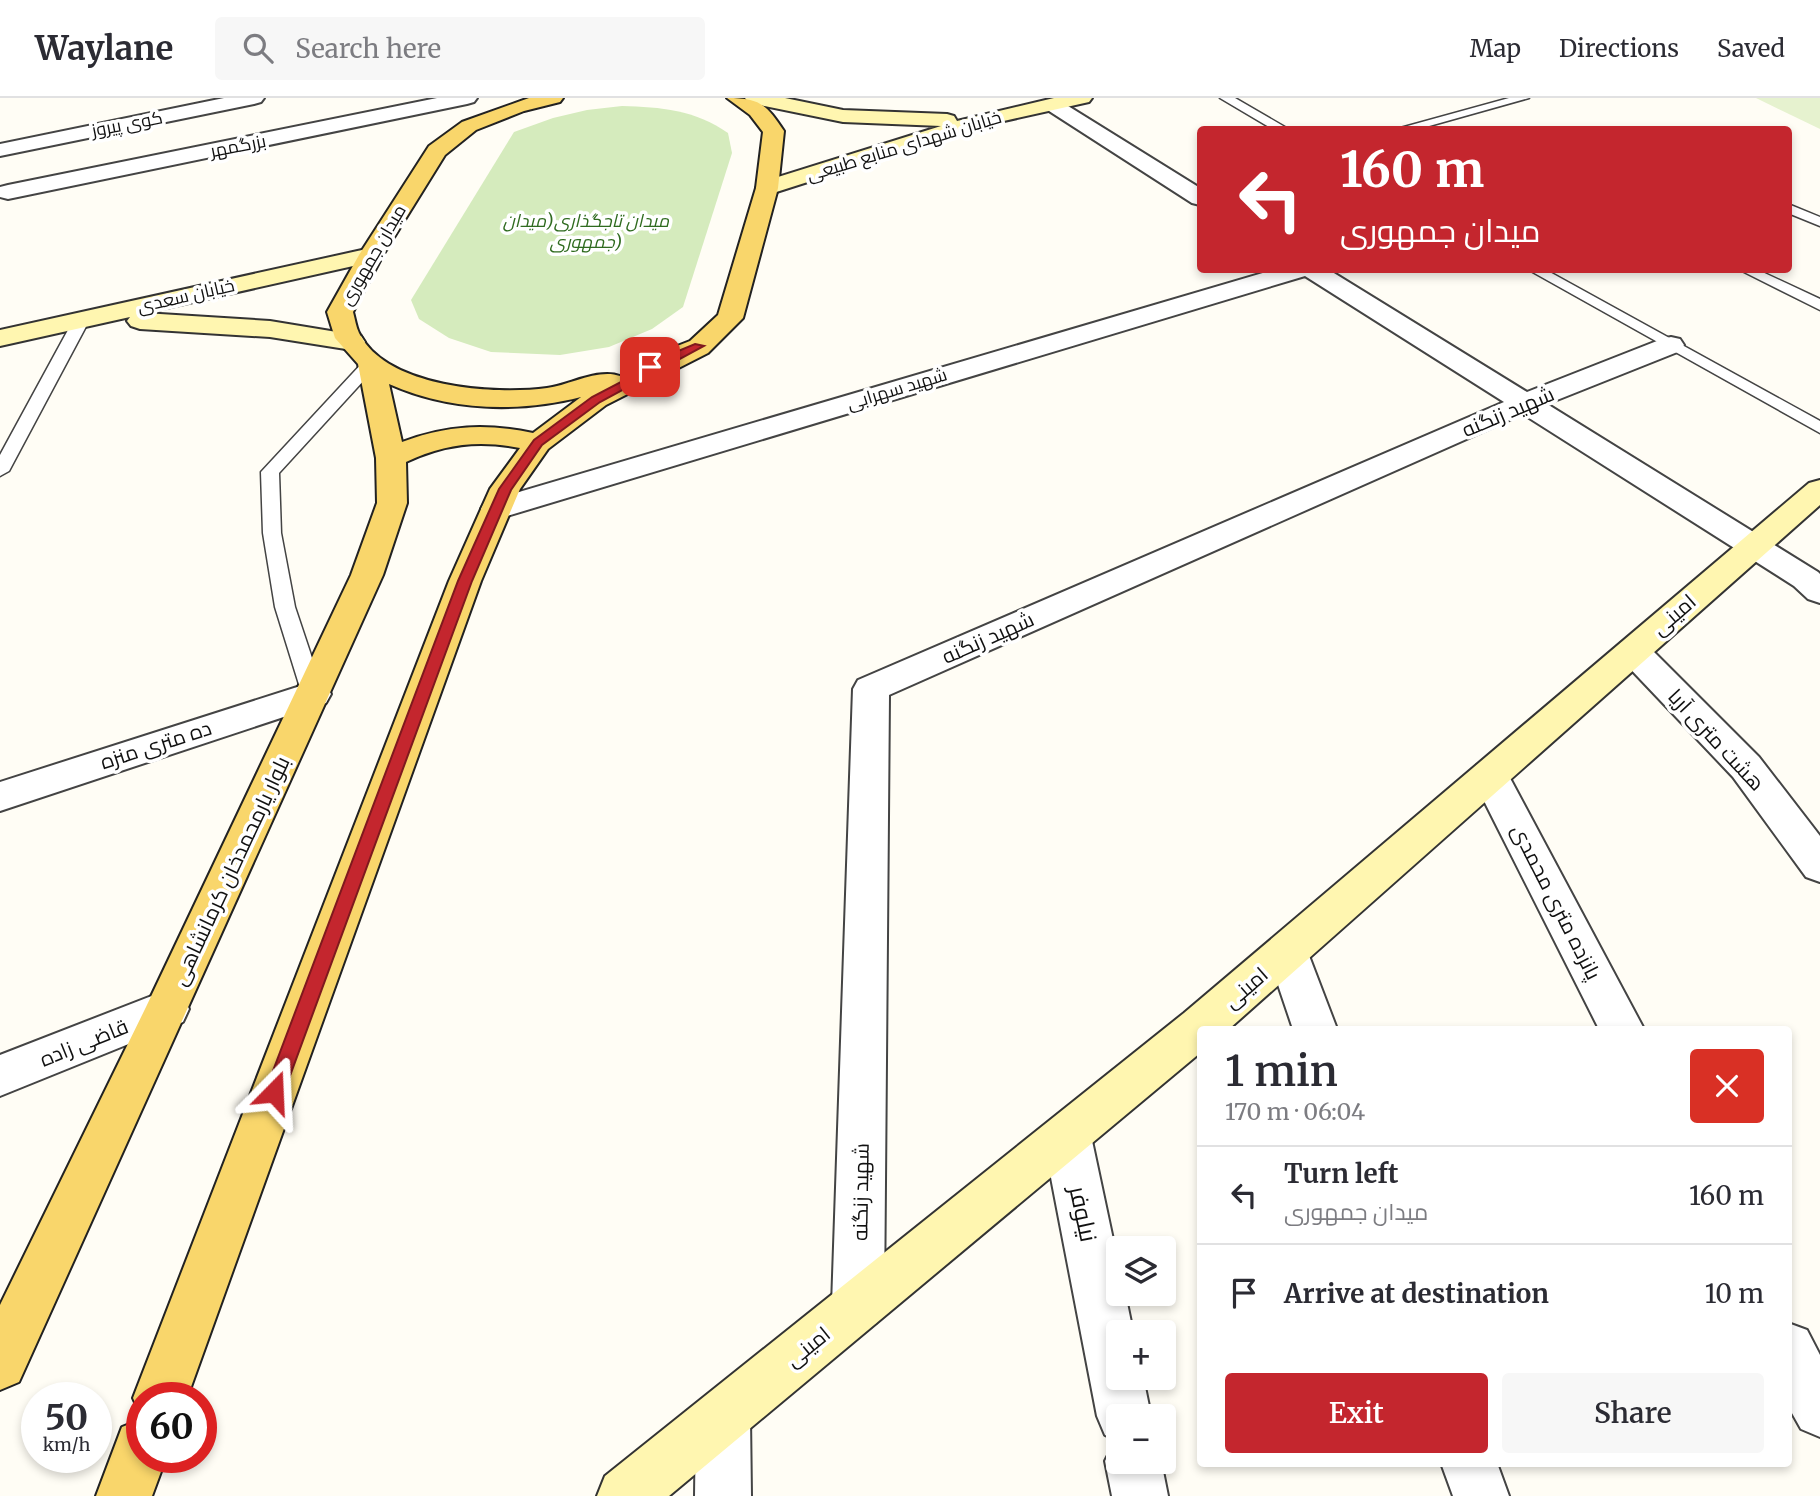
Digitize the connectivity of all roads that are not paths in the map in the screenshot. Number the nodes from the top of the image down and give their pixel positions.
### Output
1 (254, 98) edge
2 (467, 98) edge
3 (553, 98) edge
4 (737, 98) edge
5 (755, 98) edge
6 (1082, 98) edge
7 (1226, 98) edge
8 (1523, 98) edge
9 (116, 103) dead end
10 (1053, 105) junction
11 (384, 116) junction
12 (147, 120) junction
13 (981, 120) junction
14 (469, 126) junction
15 (1277, 126) edge
16 (1414, 126) edge
17 (40, 141) junction
18 (0, 150) edge
19 (767, 188) junction
20 (1197, 196) edge
21 (4, 199) edge
22 (1792, 210) edge
23 (1820, 222) edge
24 (371, 254) junction
25 (1288, 273) edge
26 (1318, 273) edge
27 (1541, 273) edge
28 (1753, 273) edge
29 (1820, 305) edge
30 (82, 319) junction
31 (0, 338) edge
32 (1671, 345) junction
33 (699, 346) junction
34 (362, 353) junction
35 (1525, 403) junction
36 (1820, 428) edge
37 (538, 443) junction
38 (391, 458) junction
39 (0, 471) edge
40 (1820, 489) edge
41 (496, 509) junction
42 (1752, 547) junction
43 (1820, 592) edge
44 (1633, 651) junction
45 (313, 694) junction
46 (1490, 775) junction
47 (0, 797) edge
48 (1820, 866) edge
49 (1288, 952) junction
50 (167, 1009) junction
51 (1201, 1026) edge
52 (1314, 1026) edge
53 (1620, 1026) edge
54 (1197, 1029) edge
55 (0, 1076) edge
56 (1067, 1136) junction
57 (858, 1305) junction
58 (1792, 1357) edge
59 (0, 1363) edge
60 (166, 1382) edge
61 (1122, 1404) edge
62 (1820, 1410) edge
63 (723, 1417) junction
64 (1470, 1467) edge
65 (132, 1473) edge
66 (1136, 1474) edge
67 (124, 1496) edge
68 (625, 1496) edge
69 (723, 1496) edge
70 (1140, 1496) edge
71 (1481, 1496) edge

1 - 12 street, کوی پیروز
2 - 11 street, بزرگمهر
3 - 14 main road, میدان جمهوری
4 - 19 main road
5 - 13 main road
6 - 10 main road, خیابان شهدای منابع طبیعی
7 - 15 lane
8 - 16 lane
9 - 12 street
10 - 13 main road, خیابان شهدای منابع طبیعی
10 - 20 street
11 - 14 street
11 - 21 street, بزرگمهر
12 - 17 street, کوی پیروز
13 - 19 main road, خیابان شهدای منابع طبیعی
14 - 24 main road, میدان جمهوری
17 - 18 street, کوی پیروز
17 - 21 street
19 - 33 main road
22 - 23 lane
24 - 30 main road, خیابان سعدی
24 - 34 main road, میدان جمهوری
25 - 41 street, شهید سهرابی
26 - 35 street
27 - 32 lane
28 - 29 lane
30 - 31 main road, خیابان سعدی
30 - 34 main road
30 - 39 lane
32 - 35 street, شهید زنگنه
32 - 36 lane
33 - 34 main road
33 - 37 main road
34 - 38 main road, بلوار یارمحمدخان کرمانشاهی
34 - 45 lane
35 - 42 street
35 - 57 street, شهید زنگنه
37 - 38 main road
37 - 41 main road
38 - 45 main road, بلوار یارمحمدخان کرمانشاهی
40 - 42 main road, امینی
41 - 60 main road
42 - 43 street
42 - 44 main road, امینی
44 - 46 main road, امینی
44 - 48 street, هشت متری آریا
45 - 47 street, ده متری منزه
45 - 50 main road, بلوار یارمحمدخان کرمانشاهی
46 - 49 main road, امینی
46 - 53 street, پانزده متری محمدی
49 - 51 main road, امینی
49 - 52 street
50 - 55 street, قاضی زاده
50 - 59 main road, بلوار یارمحمدخان کرمانشاهی
54 - 56 main road, امینی
56 - 57 main road, امینی
56 - 61 street, نیلوفر
57 - 63 main road, امینی
58 - 62 street
63 - 68 main road, امینی
63 - 69 street
64 - 71 street
65 - 67 main road
66 - 70 street

